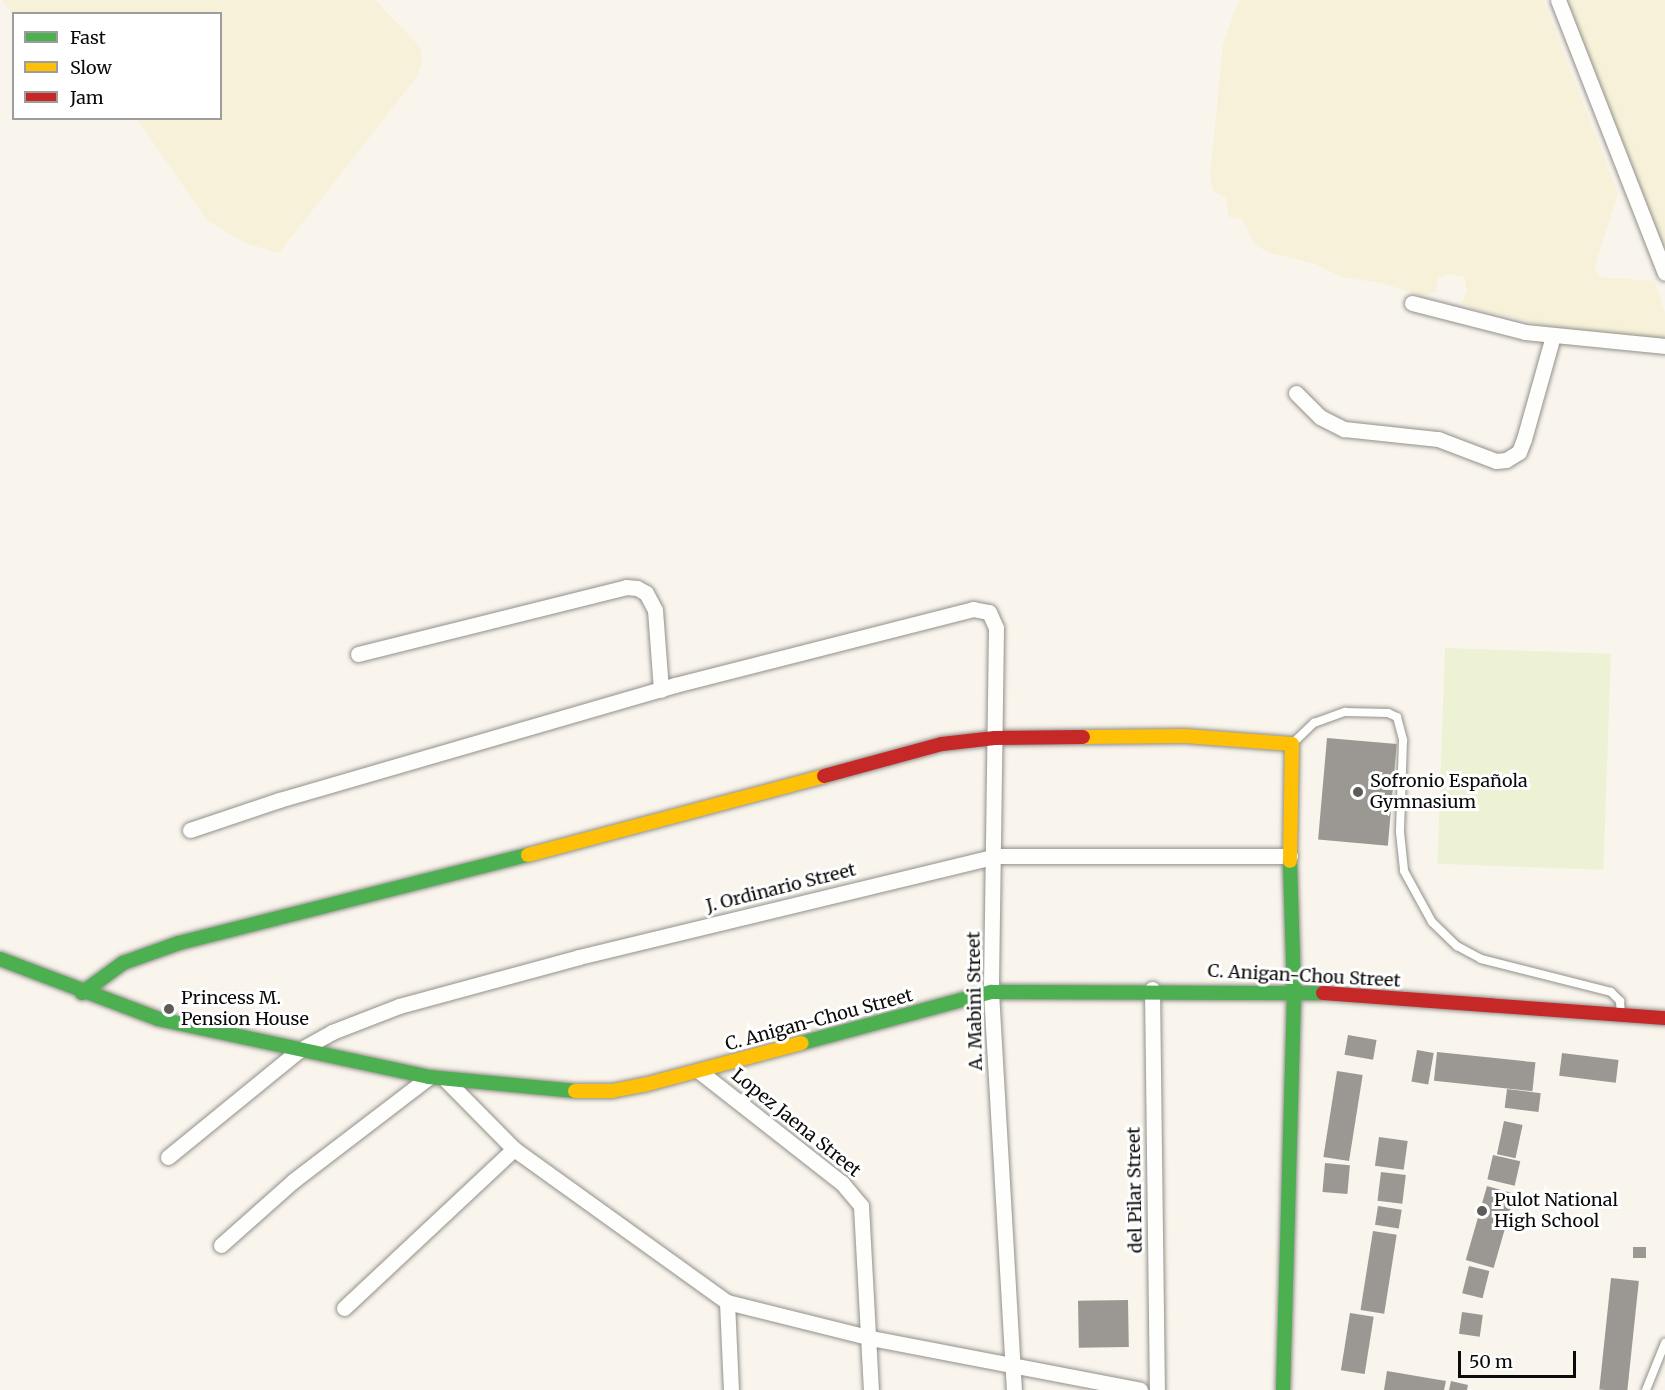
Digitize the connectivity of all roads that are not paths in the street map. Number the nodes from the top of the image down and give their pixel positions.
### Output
1 (1558, 0) edge
2 (1665, 273) edge
3 (1412, 303) dead end
4 (1553, 336) junction
5 (1665, 346) edge
6 (1296, 393) dead end
7 (357, 654) dead end
8 (661, 690) junction
9 (995, 738) junction
10 (1292, 744) junction
11 (190, 830) dead end
12 (995, 856) junction
13 (1290, 856) junction
14 (0, 960) edge
15 (1152, 989) junction
16 (1294, 990) junction
17 (991, 992) junction
18 (82, 993) junction
19 (1621, 1015) junction
20 (1665, 1018) edge
21 (298, 1051) junction
22 (699, 1071) junction
23 (429, 1077) junction
24 (445, 1079) junction
25 (514, 1149) junction
26 (168, 1157) dead end
27 (221, 1245) dead end
28 (727, 1302) junction
29 (344, 1308) dead end
30 (871, 1338) junction
31 (1665, 1343) edge
32 (1012, 1364) junction
33 (731, 1390) edge
34 (872, 1390) edge
35 (1014, 1390) edge
36 (1140, 1390) edge
37 (1157, 1390) edge
38 (1283, 1390) edge
39 (1646, 1390) edge

1 - 2 street
3 - 4 street
4 - 5 street
4 - 6 street
7 - 8 street
8 - 9 street, A. Mabini Street
8 - 11 street
9 - 10 street
9 - 12 street, A. Mabini Street
9 - 18 street
10 - 13 street
10 - 19 lane
12 - 13 street, J. Ordinario Street
12 - 17 street, A. Mabini Street
12 - 21 street, J. Ordinario Street
13 - 16 street
14 - 18 street, C. Anigan-Chou Street
15 - 16 street, C. Anigan-Chou Street
15 - 17 street, C. Anigan-Chou Street
15 - 37 street, del Pilar Street
16 - 19 street, C. Anigan-Chou Street
16 - 38 street
17 - 22 street, C. Anigan-Chou Street
17 - 32 street, A. Mabini Street
18 - 21 street, C. Anigan-Chou Street
19 - 20 street, C. Anigan-Chou Street
21 - 23 street, C. Anigan-Chou Street
21 - 26 street, J. Ordinario Street
22 - 24 street, C. Anigan-Chou Street
22 - 30 street, Lopez Jaena Street
23 - 24 street, C. Anigan-Chou Street
23 - 27 street
24 - 25 street
25 - 28 street
25 - 29 street
28 - 30 street
28 - 33 street
30 - 32 street
30 - 34 street, Lopez Jaena Street
31 - 39 lane
32 - 35 street, A. Mabini Street
32 - 36 street

